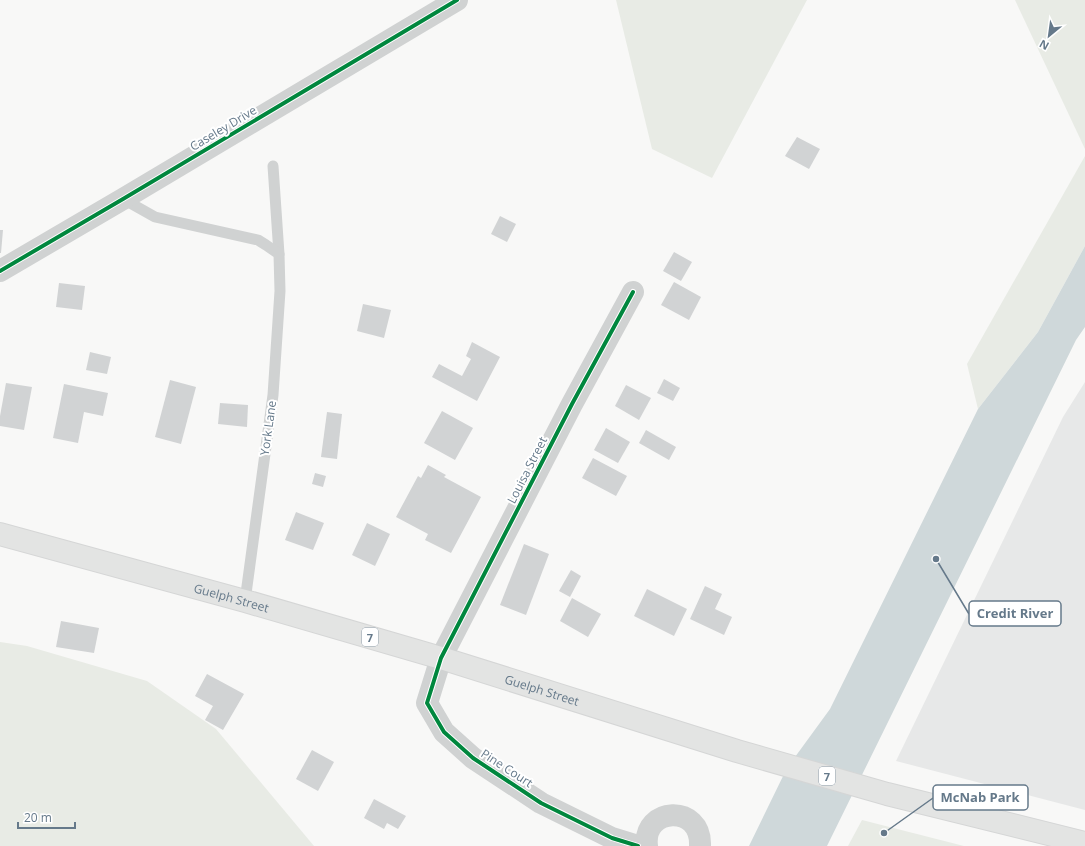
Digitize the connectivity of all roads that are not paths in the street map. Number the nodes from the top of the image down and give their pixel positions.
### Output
1 (457, 0) edge
2 (273, 166) dead end
3 (123, 199) junction
4 (279, 254) junction
5 (0, 271) edge
6 (633, 292) dead end
7 (0, 534) edge
8 (245, 601) junction
9 (441, 658) junction
10 (1085, 843) edge
11 (638, 846) edge
12 (647, 846) edge
13 (700, 846) edge

1 - 3 street, Caseley Drive
2 - 4 lane, York Lane
3 - 4 lane
3 - 5 street, Caseley Drive
4 - 8 lane, York Lane
6 - 9 street, Louisa Street
7 - 8 main road, Guelph Street / 7
8 - 9 main road, Guelph Street / 7
9 - 10 main road, Guelph Street / 7
9 - 11 street, Pine Court
12 - 13 street

